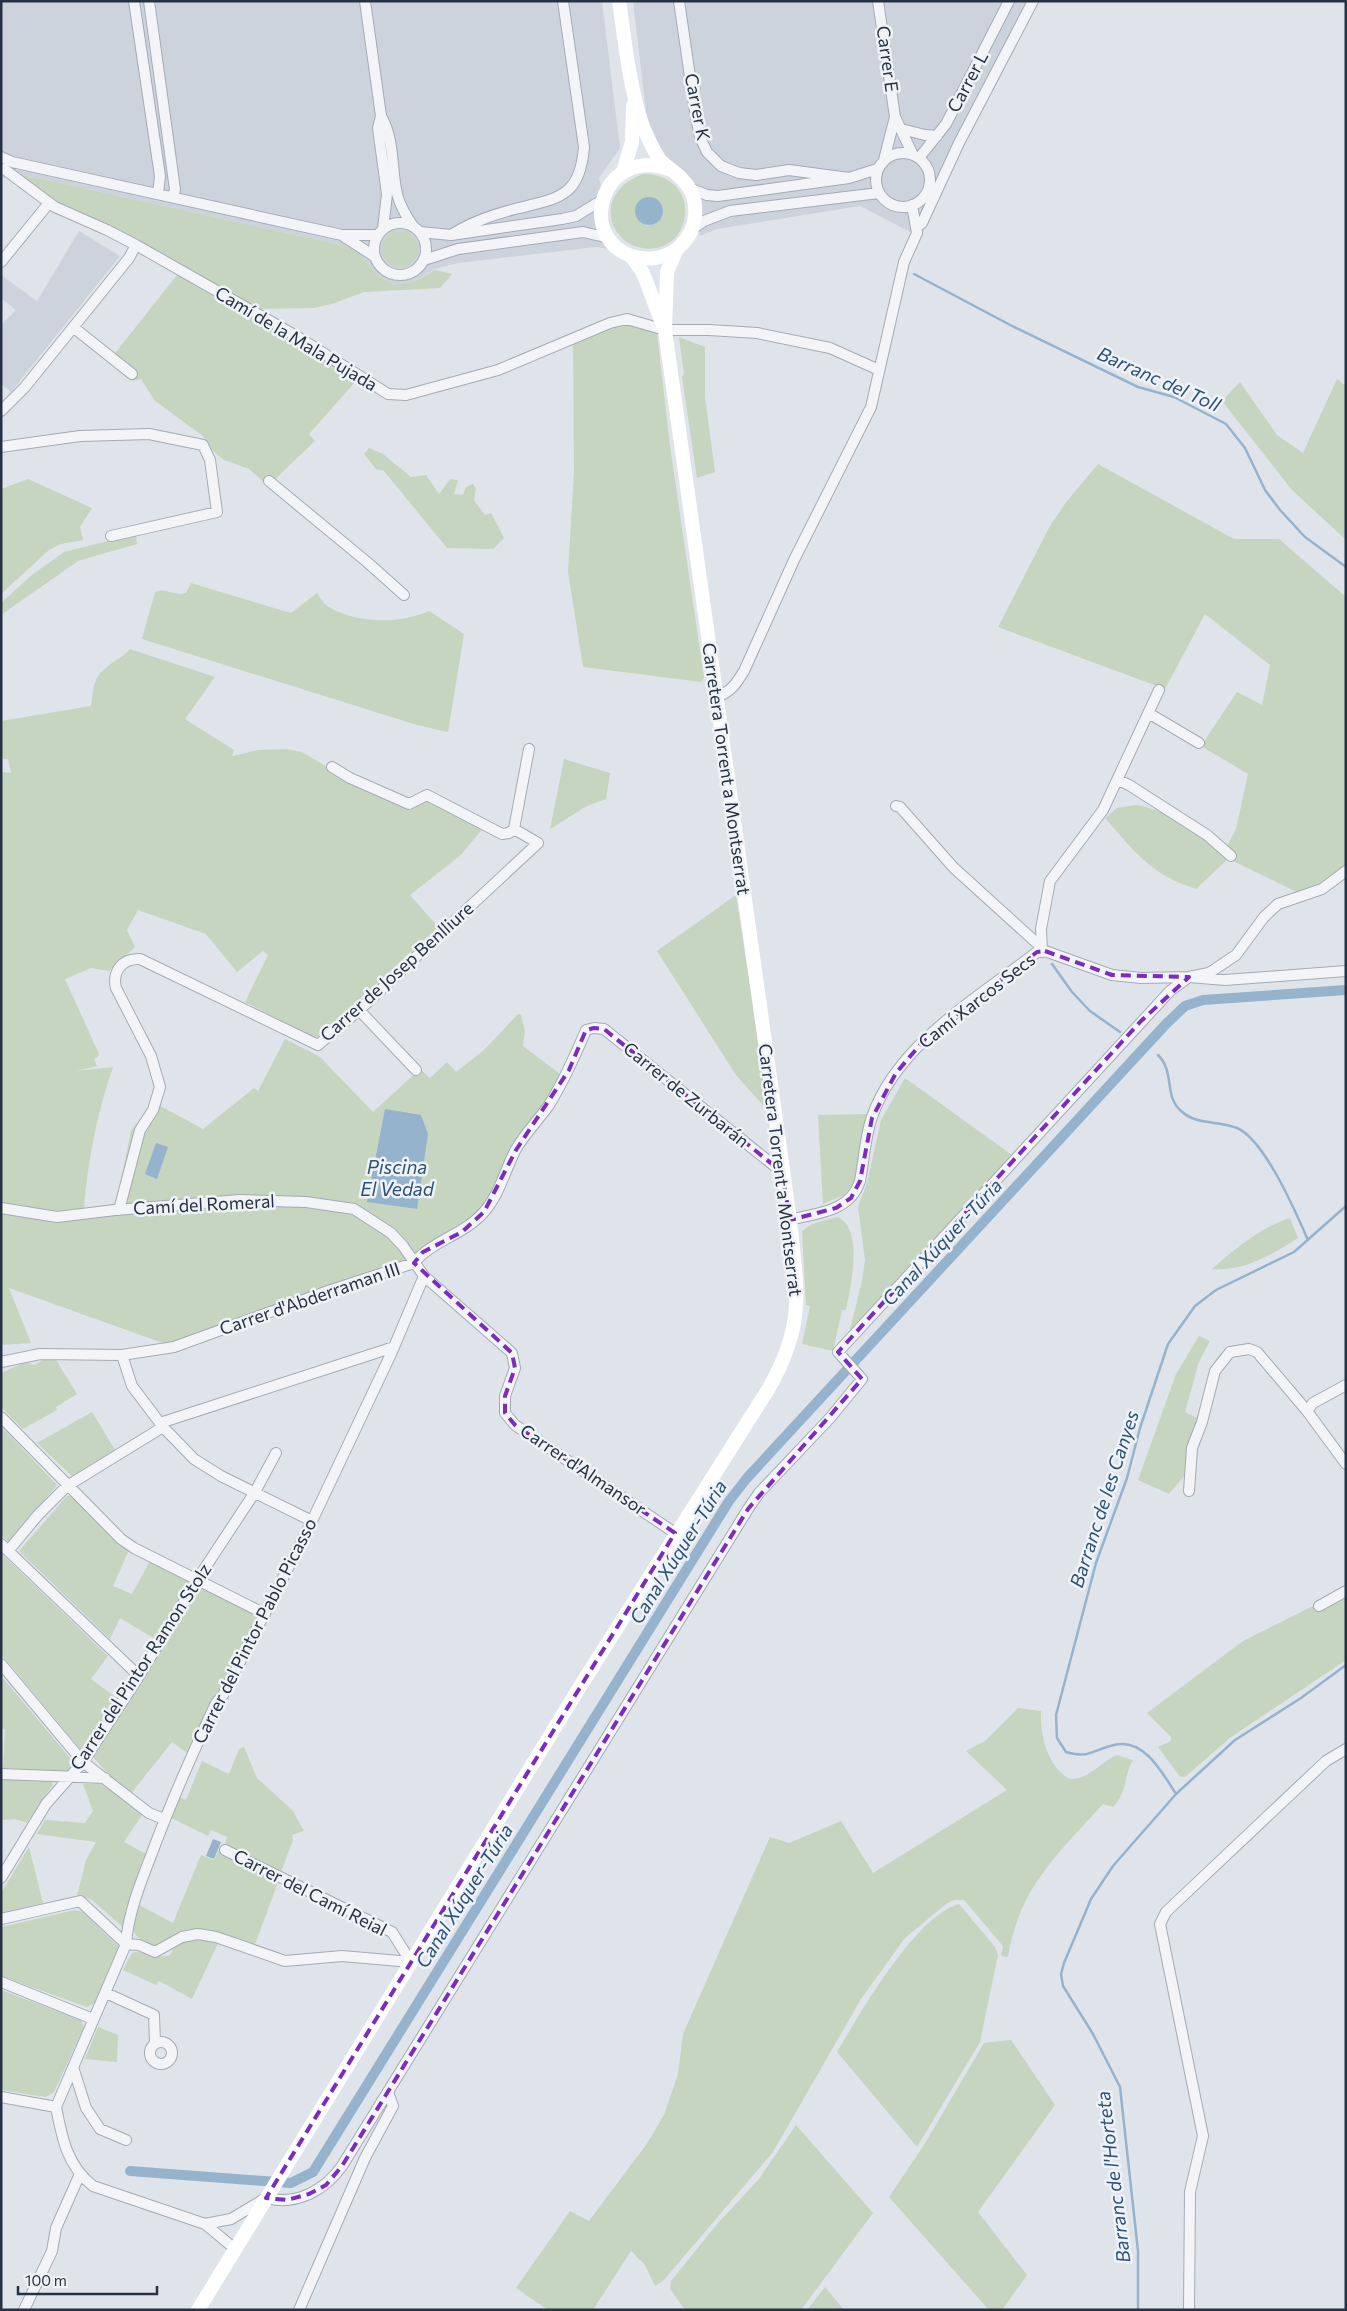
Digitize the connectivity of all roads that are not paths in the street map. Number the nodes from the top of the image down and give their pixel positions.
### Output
1 (134, 1) edge
2 (149, 1) edge
3 (365, 1) edge
4 (563, 1) edge
5 (619, 1) edge
6 (679, 1) edge
7 (878, 1) edge
8 (1009, 1) edge
9 (1033, 1) edge
10 (633, 91) junction
11 (381, 116) junction
12 (895, 117) junction
13 (901, 129) junction
14 (937, 136) junction
15 (916, 156) junction
16 (1, 157) edge
17 (884, 160) junction
18 (6, 166) edge
19 (671, 170) junction
20 (878, 170) junction
21 (623, 172) junction
22 (849, 178) junction
23 (689, 188) junction
24 (879, 193) junction
25 (158, 194) junction
26 (173, 197) junction
27 (602, 200) junction
28 (49, 203) junction
29 (912, 205) junction
30 (918, 226) junction
31 (416, 229) junction
32 (692, 229) junction
33 (381, 232) junction
34 (342, 235) junction
35 (451, 235) junction
36 (609, 238) junction
37 (136, 245) junction
38 (677, 249) junction
39 (374, 256) junction
40 (631, 256) junction
41 (424, 260) junction
42 (1, 262) edge
43 (73, 327) junction
44 (665, 330) junction
45 (879, 370) junction
46 (132, 374) dead end
47 (1, 411) edge
48 (1, 447) edge
49 (269, 481) dead end
50 (111, 536) dead end
51 (404, 595) dead end
52 (1159, 690) dead end
53 (716, 697) junction
54 (1150, 714) junction
55 (1199, 743) dead end
56 (529, 750) dead end
57 (332, 767) dead end
58 (1118, 780) junction
59 (896, 806) dead end
60 (514, 829) junction
61 (1231, 856) dead end
62 (1346, 871) edge
63 (1041, 949) junction
64 (1346, 971) edge
65 (1189, 977) junction
66 (359, 1010) junction
67 (586, 1030) joint
68 (416, 1070) dead end
69 (782, 1172) junction
70 (1, 1208) edge
71 (119, 1210) junction
72 (790, 1220) junction
73 (414, 1263) junction
74 (424, 1276) junction
75 (394, 1347) junction
76 (122, 1355) junction
77 (1, 1362) edge
78 (1346, 1385) edge
79 (1308, 1411) junction
80 (1, 1417) edge
81 (162, 1425) junction
82 (276, 1453) dead end
83 (1346, 1464) edge
84 (67, 1486) junction
85 (1189, 1490) dead end
86 (255, 1492) junction
87 (312, 1521) junction
88 (675, 1533) junction
89 (5, 1548) edge
90 (198, 1580) junction
91 (1346, 1590) edge
92 (1319, 1606) dead end
93 (265, 1614) junction
94 (1, 1664) edge
95 (139, 1676) junction
96 (1346, 1749) edge
97 (83, 1762) junction
98 (1, 1774) edge
99 (68, 1777) junction
100 (106, 1778) junction
101 (164, 1819) junction
102 (225, 1850) dead end
103 (1, 1878) edge
104 (1, 1918) edge
105 (126, 1944) junction
106 (411, 1962) junction
107 (1, 1982) edge
108 (106, 1993) junction
109 (93, 2019) junction
110 (155, 2043) dead end
111 (73, 2067) junction
112 (388, 2092) junction
113 (1, 2097) edge
114 (56, 2107) junction
115 (126, 2140) dead end
116 (79, 2176) junction
117 (268, 2196) junction
118 (205, 2224) junction
119 (235, 2249) junction
120 (24, 2310) edge
121 (198, 2310) edge
122 (299, 2310) edge
123 (1189, 2310) edge

1 - 25 street
2 - 26 street
3 - 11 street
4 - 35 street
5 - 10 main road
6 - 22 street, Carrer K
7 - 12 street, Carrer E
8 - 14 street, Carrer L
9 - 30 street
10 - 19 main road
10 - 21 main road
11 - 31 street
11 - 33 street
12 - 13 street
12 - 17 street
13 - 14 street
13 - 15 street
14 - 15 street, Carrer L
15 - 17 street
15 - 29 street
16 - 18 street
17 - 20 street
18 - 25 street
18 - 28 street, Camí de la Mala Pujada
19 - 21 main road
19 - 23 main road
20 - 22 street
20 - 24 street
21 - 27 main road
22 - 23 street
23 - 32 main road
24 - 29 street
24 - 32 street
25 - 26 street
26 - 34 street
27 - 35 street
27 - 36 main road
28 - 37 street, Camí de la Mala Pujada
28 - 42 street
29 - 30 street
30 - 45 street
31 - 33 street
31 - 35 street
31 - 41 street
32 - 38 main road
33 - 34 street
33 - 39 street
34 - 39 street
36 - 40 main road
36 - 41 street
37 - 43 street
37 - 44 street, Camí de la Mala Pujada
38 - 40 main road
38 - 44 main road
39 - 41 street
40 - 44 main road
43 - 46 street
43 - 47 street
44 - 45 street, Camí de la Mala Pujada
44 - 53 main road, Carretera Torrent a Montserrat
45 - 53 street
48 - 50 street
49 - 51 street
52 - 54 street
53 - 69 main road, Carretera Torrent a Montserrat
54 - 55 street
54 - 58 street
56 - 60 street
57 - 60 street
58 - 61 street
58 - 63 street
59 - 63 street
60 - 66 street, Carrer de Josep Benlliure
62 - 65 street, Camí Xarcos Secs
63 - 65 street, Camí Xarcos Secs
63 - 72 street, Camí Xarcos Secs
64 - 65 street
65 - 112 street
66 - 68 street
66 - 71 street, Carrer de Josep Benlliure
67 - 69 street, Carrer de Zurbarán
67 - 73 street, Carrer d'Abderraman III
69 - 72 main road, Carretera Torrent a Montserrat
70 - 71 street, Camí del Romeral
71 - 73 street, Camí del Romeral
72 - 88 main road, Carretera Torrent a Montserrat
73 - 74 street, Carrer d'Almansor
73 - 76 street, Carrer d'Abderraman III
74 - 75 street, Carrer del Pintor Pablo Picasso
74 - 88 street, Carrer d'Almansor
75 - 81 street
75 - 87 street, Carrer del Pintor Pablo Picasso
76 - 77 street, Carrer d'Abderraman III
76 - 81 street
78 - 79 street
79 - 83 street
79 - 85 street
80 - 84 street
81 - 84 street
81 - 86 street
82 - 86 street, Carrer del Pintor Ramon Stolz
84 - 89 street
84 - 90 street
86 - 87 street
86 - 90 street, Carrer del Pintor Ramon Stolz
87 - 93 street, Carrer del Pintor Pablo Picasso
88 - 106 main road, Carretera Torrent a Montserrat
89 - 95 street
90 - 93 street
90 - 95 street, Carrer del Pintor Ramon Stolz
91 - 92 street
93 - 101 street, Carrer del Pintor Pablo Picasso
94 - 97 street
95 - 97 street, Carrer del Pintor Ramon Stolz
96 - 123 street
97 - 99 street, Carrer del Pintor Ramon Stolz
97 - 100 street
98 - 99 street
99 - 100 street
99 - 103 street, Carrer del Pintor Ramon Stolz
100 - 101 street
101 - 105 street, Carrer del Pintor Pablo Picasso
102 - 106 street, Carrer del Camí Reial
104 - 105 street
105 - 106 street
105 - 108 street, Carrer del Pintor Pablo Picasso
106 - 117 main road, Carretera Torrent a Montserrat
107 - 109 street
108 - 109 street, Carrer del Pintor Pablo Picasso
108 - 110 street
109 - 111 street, Carrer del Pintor Pablo Picasso
111 - 114 street, Carrer del Pintor Pablo Picasso
111 - 115 street
112 - 117 street
112 - 122 street
113 - 114 street
114 - 116 street
116 - 118 street
116 - 120 street
117 - 118 street
117 - 119 main road
118 - 119 street
119 - 121 main road

